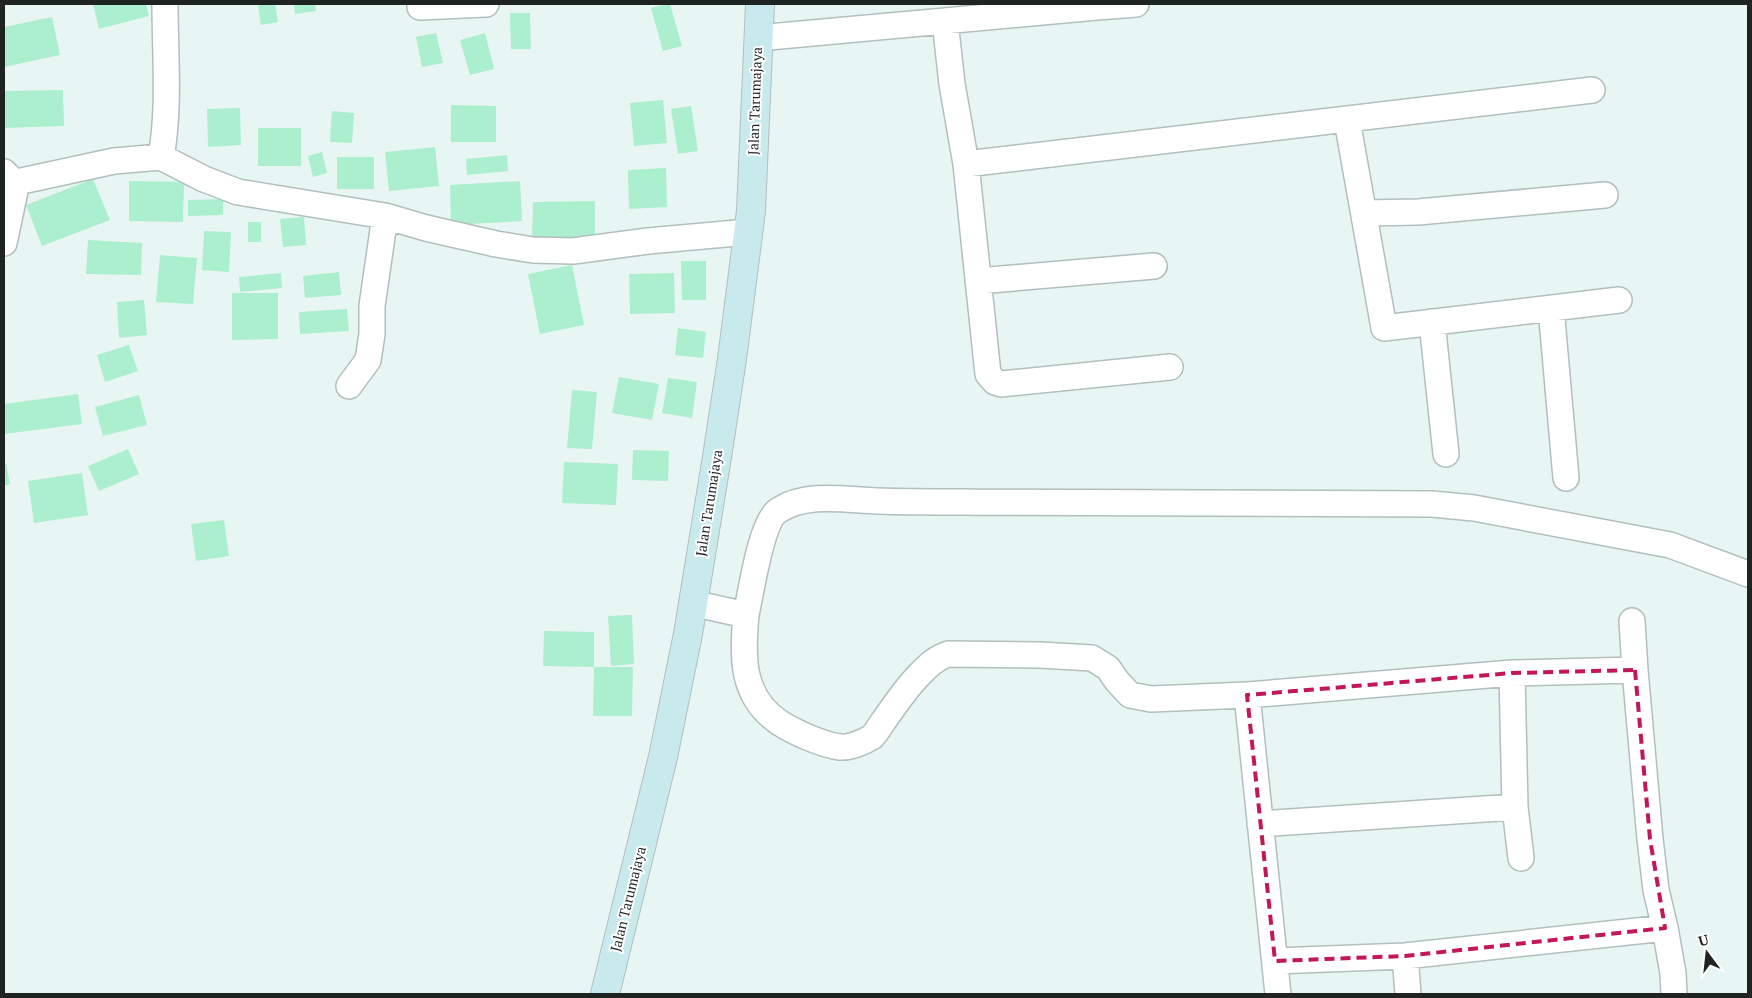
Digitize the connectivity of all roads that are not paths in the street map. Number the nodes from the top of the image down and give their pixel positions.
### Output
1 (164, 4) edge
2 (486, 4) edge
3 (760, 4) edge
4 (1136, 4) edge
5 (1097, 6) edge
6 (420, 7) dead end
7 (945, 21) junction
8 (758, 38) junction
9 (1592, 90) dead end
10 (1347, 120) junction
11 (162, 157) junction
12 (966, 164) junction
13 (10, 177) edge
14 (1605, 194) dead end
15 (1364, 213) junction
16 (385, 216) junction
17 (748, 232) junction
18 (4, 243) edge
19 (1154, 266) dead end
20 (978, 281) junction
21 (1620, 300) dead end
22 (1551, 308) junction
23 (1432, 322) junction
24 (1170, 367) dead end
25 (349, 386) dead end
26 (1446, 454) dead end
27 (1566, 478) dead end
28 (1748, 574) edge
29 (692, 602) junction
30 (746, 614) junction
31 (1632, 621) dead end
32 (1635, 670) junction
33 (1512, 673) junction
34 (1247, 695) junction
35 (1515, 807) junction
36 (1260, 824) junction
37 (1521, 858) dead end
38 (1665, 928) junction
39 (1405, 956) junction
40 (1275, 961) junction
41 (605, 994) edge
42 (1278, 994) edge
43 (1408, 994) edge
44 (1674, 994) edge

1 - 11 street
2 - 6 street
3 - 8 street, Jalan Tarumajaya
4 - 5 street
5 - 7 street
7 - 8 street
7 - 12 street
8 - 17 street, Jalan Tarumajaya
9 - 10 street
10 - 12 street
10 - 15 street
11 - 13 street
11 - 16 street
12 - 20 street
13 - 18 street
14 - 15 street
15 - 23 street
16 - 17 street
16 - 25 street
17 - 29 street, Jalan Tarumajaya
19 - 20 street
20 - 24 street
21 - 22 street
22 - 23 street
22 - 27 street
23 - 26 street
28 - 30 street
29 - 30 street
29 - 41 street, Jalan Tarumajaya
30 - 34 street
31 - 32 street
32 - 33 street
32 - 38 street
33 - 34 street
33 - 35 street
34 - 36 street
35 - 36 street
35 - 37 street
36 - 40 street
38 - 39 street
38 - 44 street
39 - 40 street
39 - 43 street
40 - 42 street

